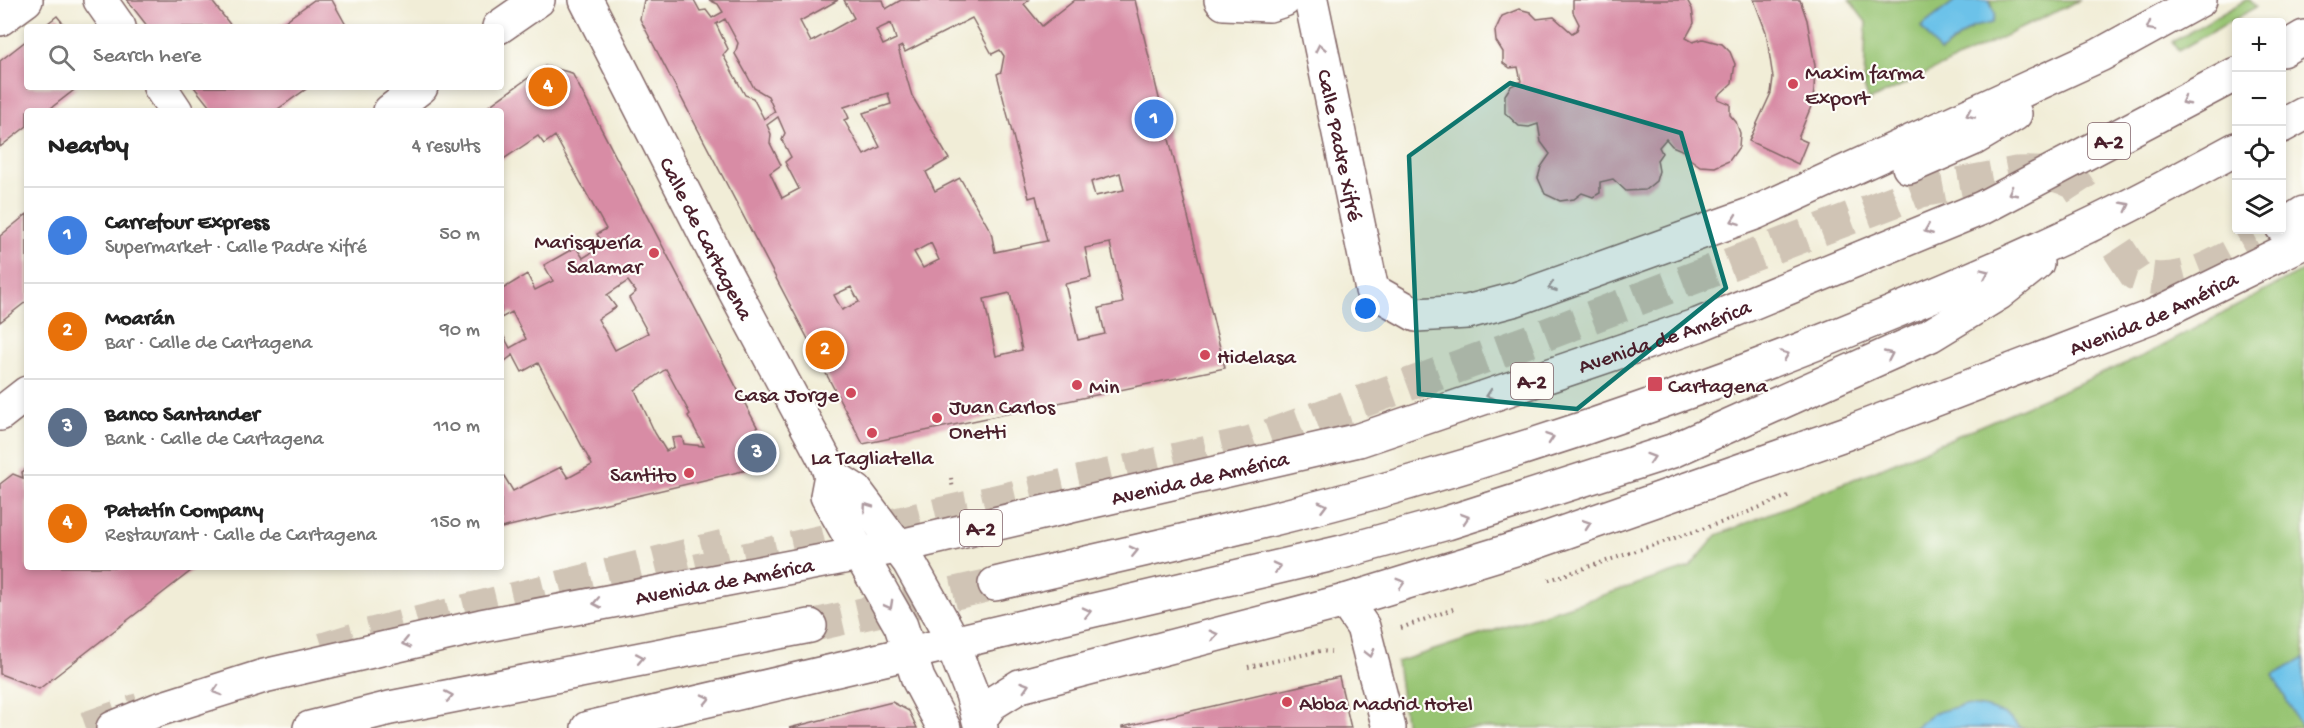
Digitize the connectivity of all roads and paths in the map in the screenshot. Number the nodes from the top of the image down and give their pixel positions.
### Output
1 (26, 0) edge
2 (100, 0) edge
3 (538, 0) edge
4 (586, 0) edge
5 (1221, 0) edge
6 (1284, 0) edge
7 (1311, 0) edge
8 (2200, 0) edge
9 (0, 19) edge
10 (117, 24) edge
11 (504, 24) edge
12 (2304, 37) edge
13 (2286, 48) edge
14 (2100, 55) junction
15 (2232, 76) edge
16 (162, 90) edge
17 (417, 90) edge
18 (174, 108) edge
19 (394, 108) edge
20 (2304, 114) edge
21 (2286, 124) edge
22 (2232, 151) edge
23 (2304, 213) edge
24 (2286, 224) tunnel mouth
25 (1762, 232) dead end
26 (2074, 233) junction
27 (2304, 242) edge
28 (24, 395) edge
29 (0, 414) edge
30 (831, 475) junction
31 (951, 478) dead end
32 (953, 489) dead end
33 (896, 547) junction
34 (861, 554) junction
35 (995, 584) tunnel mouth
36 (1345, 601) junction
37 (810, 626) tunnel mouth
38 (953, 643) junction
39 (908, 653) junction
40 (981, 724) edge
41 (113, 728) tunnel mouth
42 (310, 728) edge
43 (588, 728) edge
44 (944, 728) edge
45 (1389, 728) edge

1 - 9 main road
2 - 10 main road
3 - 11 main road
4 - 30 main road, Calle de Cartagena
5 - 6 main road
14 -> 7 main road, Calle Padre Xifré
8 -> 14 main road
12 - 13 main road
14 - 25 main road
15 -> 33 main road, Avenida de América / A-2
16 - 18 main road
17 - 19 main road
20 - 21 main road
26 -> 22 main road
23 - 24 main road
35 -> 26 main road
38 -> 26 main road
36 -> 27 main road, Avenida de América
28 - 29 main road
33 -> 30 main road, Calle de Cartagena
30 - 34 main road, Calle de Cartagena
31 - 32 path
33 - 34 main road, Avenida de América
33 - 38 main road, Calle de Cartagena
34 -> 39 main road, Calle de Cartagena
34 -> 41 main road, Avenida de América
40 -> 36 main road, Avenida de América
36 -> 45 main road
42 -> 37 main road
38 - 39 main road
38 - 40 main road, Calle de Cartagena
43 -> 39 main road
39 - 44 main road, Calle de Cartagena

